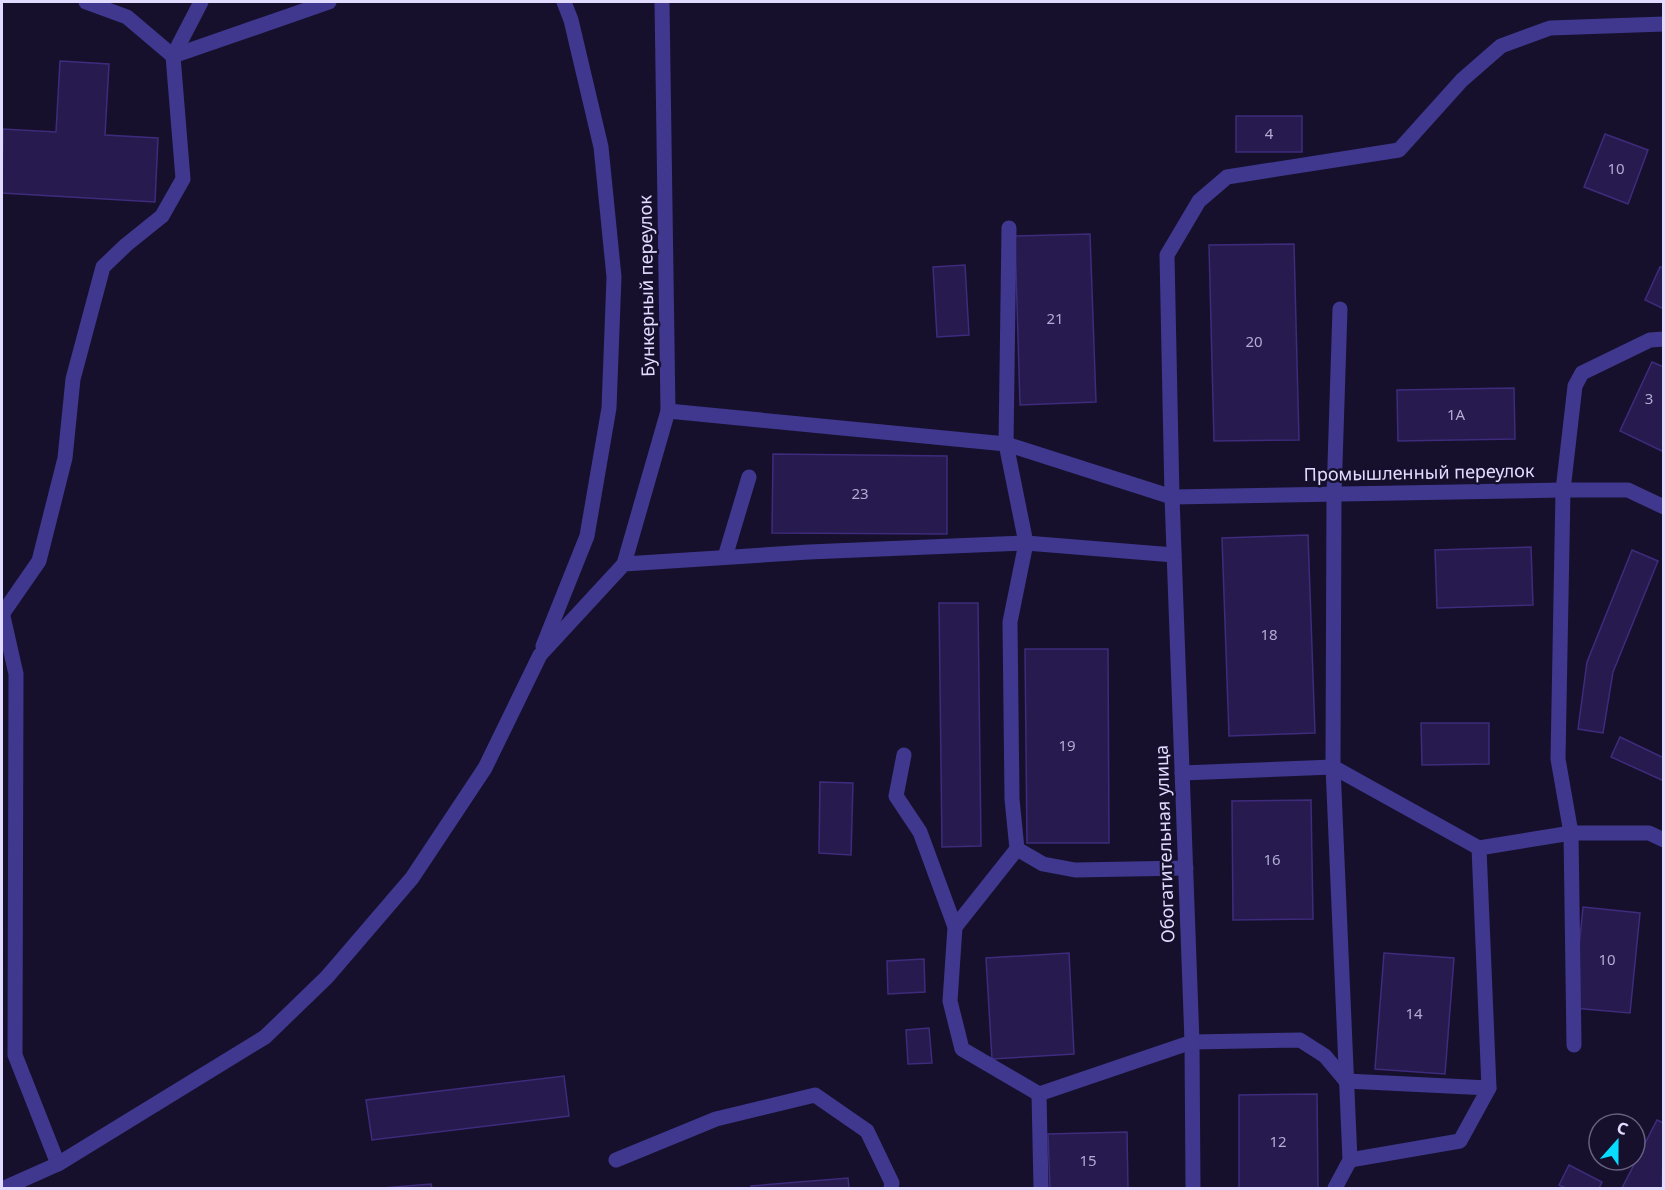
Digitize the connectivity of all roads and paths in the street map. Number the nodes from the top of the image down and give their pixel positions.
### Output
1 (86, 2) edge
2 (201, 2) edge
3 (329, 2) edge
4 (564, 2) edge
5 (662, 2) edge
6 (1664, 24) edge
7 (172, 56) junction
8 (1009, 228) dead end
9 (1340, 309) dead end
10 (1664, 339) edge
11 (668, 411) junction
12 (1006, 444) junction
13 (749, 477) dead end
14 (1563, 490) junction
15 (1334, 495) junction
16 (1172, 497) junction
17 (1664, 507) edge
18 (1026, 543) junction
19 (1174, 555) junction
20 (725, 557) junction
21 (624, 564) junction
22 (2, 613) edge
23 (540, 655) junction
24 (904, 755) dead end
25 (1333, 767) junction
26 (1182, 773) junction
27 (1570, 834) junction
28 (1664, 840) edge
29 (1479, 848) junction
30 (1017, 849) junction
31 (1186, 868) junction
32 (955, 927) junction
33 (1192, 1042) junction
34 (1574, 1045) dead end
35 (1346, 1081) junction
36 (1489, 1088) junction
37 (1039, 1094) junction
38 (616, 1160) dead end
39 (1350, 1160) junction
40 (58, 1164) junction
41 (4, 1188) edge
42 (891, 1188) edge
43 (1041, 1188) edge
44 (1193, 1188) edge
45 (1335, 1188) edge

1 - 7 street
2 - 7 street
3 - 7 street
4 - 23 street
5 - 11 street, Бункерный переулок
6 - 16 street, Обогатительная улица
7 - 22 street
8 - 12 street
9 - 15 street
10 - 14 street
11 - 12 street, Промышленный переулок
11 - 21 street, Бункерный переулок
12 - 16 street, Промышленный переулок
12 - 18 street
13 - 20 street
14 - 15 street, Промышленный переулок
14 - 17 street, Промышленный переулок
14 - 27 street
15 - 16 street, Промышленный переулок
15 - 25 street
16 - 19 street, Обогатительная улица
18 - 19 street
18 - 20 street
18 - 30 street
19 - 26 street, Обогатительная улица
20 - 21 street
21 - 23 street
22 - 40 street
23 - 40 street
24 - 32 street
25 - 26 street
25 - 29 street
25 - 35 street
26 - 31 street, Обогатительная улица
27 - 28 street
27 - 29 street
27 - 34 street
29 - 36 street
30 - 31 street
30 - 32 street
31 - 33 street, Обогатительная улица
32 - 37 street
33 - 35 street
33 - 37 street
33 - 44 street, Обогатительная улица
35 - 36 street
35 - 39 street
36 - 39 street
37 - 43 street
38 - 42 street
39 - 45 street
40 - 41 street

